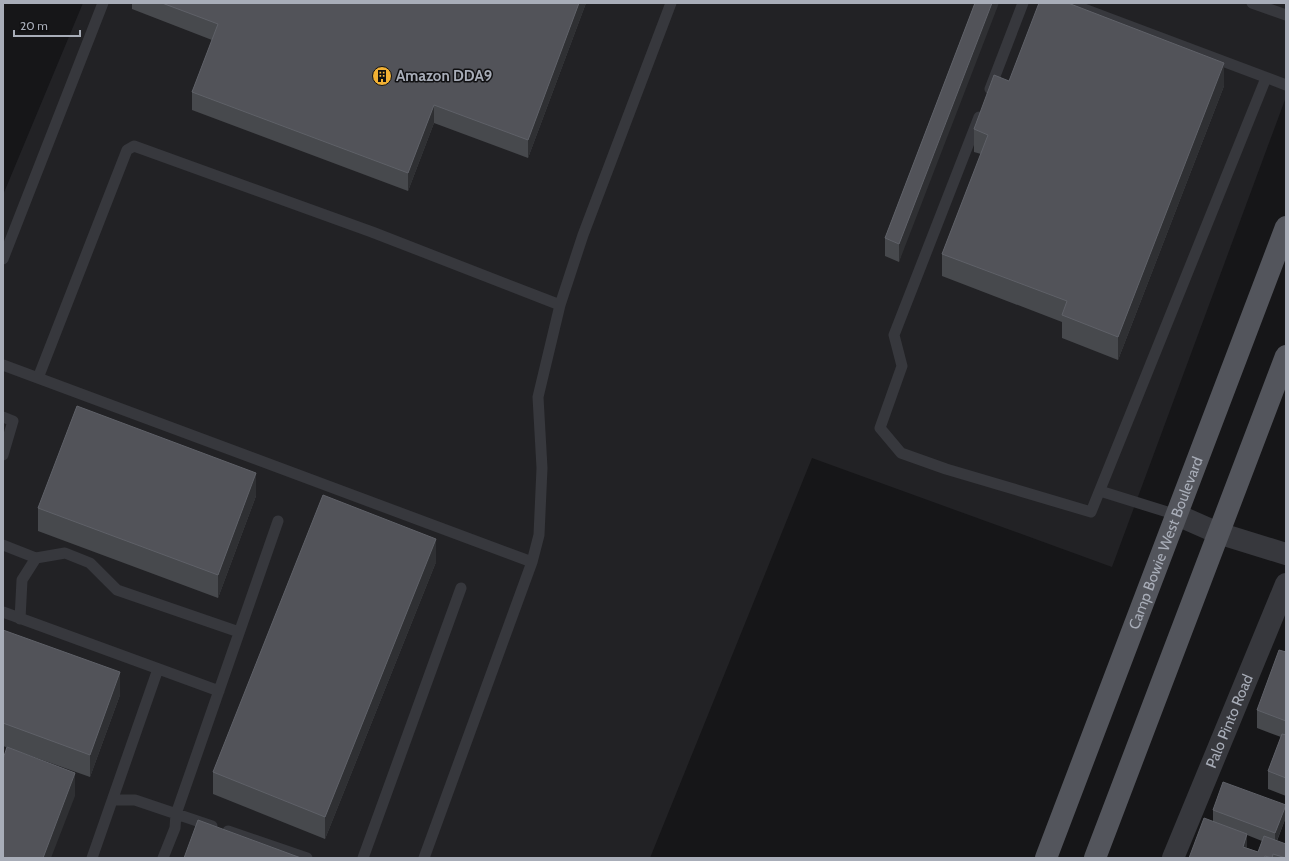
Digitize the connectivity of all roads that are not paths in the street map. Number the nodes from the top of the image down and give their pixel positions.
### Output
1 (103, 3) edge
2 (671, 3) edge
3 (1023, 3) edge
4 (1068, 3) edge
5 (1252, 3) edge
6 (1264, 5) edge
7 (1286, 15) edge
8 (1266, 78) junction
9 (1286, 85) edge
10 (1286, 227) edge
11 (3, 259) edge
12 (560, 305) junction
13 (1286, 356) edge
14 (3, 364) edge
15 (38, 378) junction
16 (3, 417) edge
17 (3, 455) edge
18 (1100, 491) junction
19 (1177, 515) junction
20 (278, 521) dead end
21 (1218, 533) junction
22 (3, 545) edge
23 (1286, 554) edge
24 (36, 558) junction
25 (532, 562) junction
26 (1286, 584) edge
27 (461, 588) dead end
28 (3, 612) edge
29 (1280, 617) edge
30 (20, 619) junction
31 (239, 632) junction
32 (158, 669) junction
33 (219, 691) junction
34 (113, 800) junction
35 (176, 814) junction
36 (92, 858) edge
37 (163, 858) edge
38 (308, 858) edge
39 (363, 858) edge
40 (424, 858) edge
41 (1046, 858) edge
42 (1095, 858) edge
43 (1173, 858) edge

1 - 11 lane
2 - 12 lane
3 - 18 lane
4 - 8 lane
5 - 6 lane
6 - 7 lane
8 - 9 lane
8 - 18 lane
10 - 19 main road, Camp Bowie West Boulevard
12 - 15 lane
12 - 25 lane
13 - 21 main road
14 - 15 lane
15 - 25 lane
16 - 17 lane
18 - 19 lane
19 - 21 street
19 - 41 main road, Camp Bowie West Boulevard
20 - 31 lane
21 - 23 street
21 - 42 main road
22 - 24 lane
24 - 30 lane
24 - 31 lane
25 - 40 lane
26 - 29 street, Palo Pinto Road
27 - 39 lane
28 - 30 lane
29 - 43 street, Palo Pinto Road
30 - 32 lane
31 - 33 lane
32 - 33 lane
32 - 34 lane
33 - 35 lane
34 - 35 lane
34 - 36 lane
35 - 37 lane
35 - 38 lane

